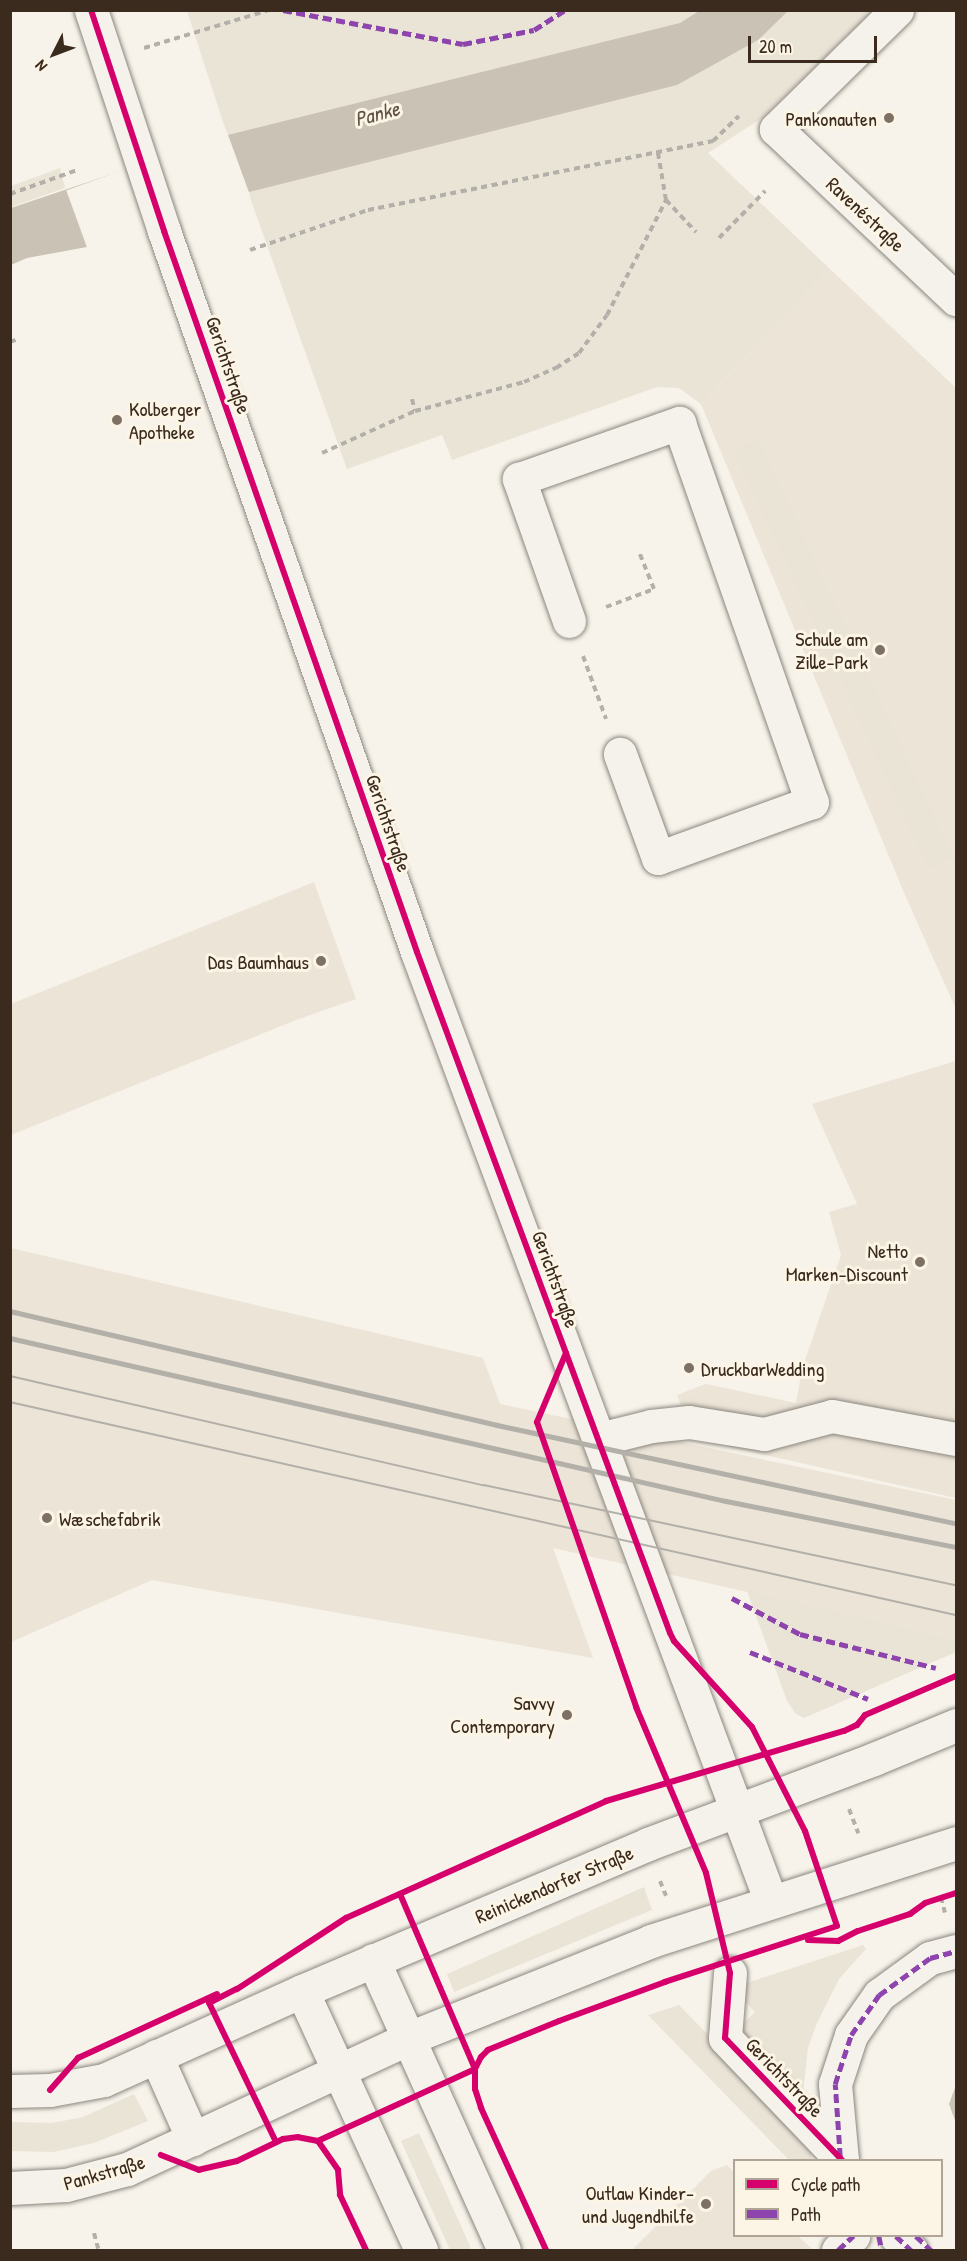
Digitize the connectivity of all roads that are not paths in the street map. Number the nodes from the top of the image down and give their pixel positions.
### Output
1 (91, 10) edge
2 (897, 10) edge
3 (957, 299) edge
4 (569, 621) road end
5 (620, 754) road end
6 (599, 1439) junction
7 (957, 1439) edge
8 (957, 1725) edge
9 (737, 1811) junction
10 (957, 1843) edge
11 (771, 1902) junction
12 (957, 1951) edge
13 (374, 1960) junction
14 (730, 1973) dead end
15 (302, 1991) junction
16 (409, 2038) junction
17 (156, 2056) junction
18 (338, 2070) junction
19 (10, 2091) edge
20 (193, 2139) junction
21 (840, 2159) edge
22 (841, 2159) edge
23 (10, 2188) edge
24 (851, 2237) edge
25 (898, 2237) edge
26 (918, 2237) edge
27 (421, 2250) edge
28 (504, 2250) edge
29 (838, 2250) edge
30 (911, 2250) edge
31 (931, 2250) edge

1 - 6 street, Gerichtstraße
2 - 3 street, Ravenéstraße
4 - 5 street
6 - 7 street
6 - 9 street, Gerichtstraße
8 - 9 street, Reinickendorfer Straße
9 - 11 street
9 - 13 street, Reinickendorfer Straße
10 - 11 street
11 - 16 street
12 - 22 street
13 - 15 street, Reinickendorfer Straße
13 - 16 street
14 - 21 street, Gerichtstraße
15 - 17 street
15 - 18 street
16 - 18 street
16 - 28 street
17 - 19 street
17 - 20 street
18 - 20 street, Pankstraße
18 - 27 street
20 - 23 street, Pankstraße
24 - 29 street
25 - 30 street
26 - 31 street

